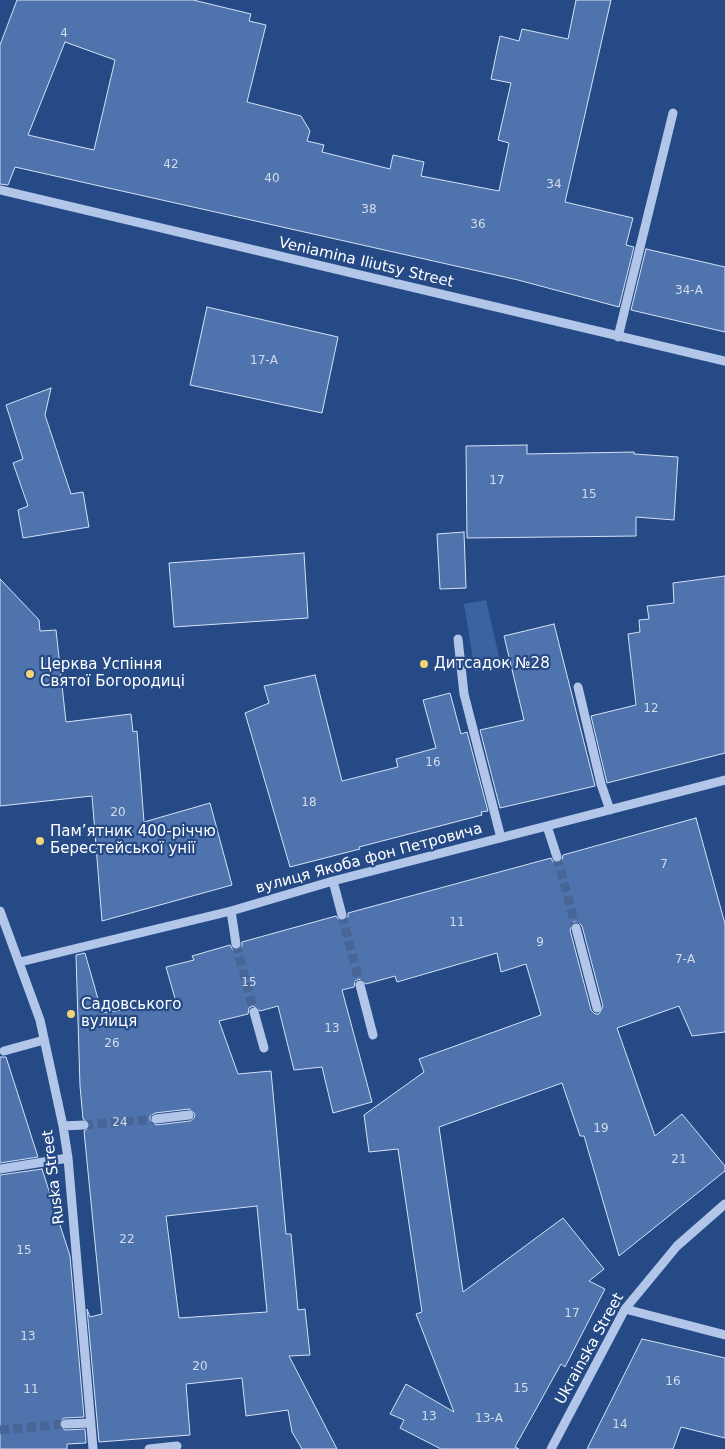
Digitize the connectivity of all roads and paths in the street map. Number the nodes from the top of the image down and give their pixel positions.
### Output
1 (673, 113) dead end
2 (0, 190) edge
3 (618, 337) junction
4 (725, 361) edge
5 (458, 639) dead end
6 (578, 687) dead end
7 (725, 780) edge
8 (610, 810) junction
9 (547, 826) junction
10 (501, 838) junction
11 (557, 857) tunnel mouth
12 (333, 882) junction
13 (0, 911) edge
14 (230, 911) junction
15 (342, 914) tunnel mouth
16 (576, 928) tunnel mouth
17 (236, 944) tunnel mouth
18 (20, 962) junction
19 (360, 985) tunnel mouth
20 (597, 1008) dead end
21 (254, 1012) tunnel mouth
22 (373, 1035) dead end
23 (44, 1040) junction
24 (264, 1048) dead end
25 (4, 1051) dead end
26 (189, 1116) dead end
27 (156, 1119) tunnel mouth
28 (84, 1125) tunnel mouth
29 (62, 1126) junction
30 (68, 1158) junction
31 (0, 1169) edge
32 (725, 1204) edge
33 (625, 1309) junction
34 (725, 1335) edge
35 (91, 1423) junction
36 (65, 1424) tunnel mouth
37 (177, 1446) dead end
38 (93, 1449) edge
39 (149, 1449) edge
40 (551, 1449) edge

1 - 3 street
2 - 3 street, Veniamina Iliutsy Street
3 - 4 street, Veniamina Iliutsy Street
5 - 10 street
6 - 8 street
7 - 8 street, вулиця Якоба фон Петровича
8 - 9 street, вулиця Якоба фон Петровича
9 - 10 street, вулиця Якоба фон Петровича
9 - 11 street
10 - 12 street, вулиця Якоба фон Петровича
12 - 14 street, вулиця Якоба фон Петровича
12 - 15 street
13 - 18 street, Ruska Street
14 - 17 street
14 - 18 street, вулиця Якоба фон Петровича
16 - 20 street
18 - 23 street, Ruska Street
19 - 22 street
21 - 24 street
23 - 25 street
23 - 29 street, Ruska Street
26 - 27 street
28 - 29 street
29 - 30 street, Ruska Street
30 - 31 street
30 - 35 street, Ruska Street
32 - 33 street, Ukrainska Street
33 - 34 street
33 - 40 street, Ukrainska Street
35 - 36 street
35 - 38 street, Ruska Street
37 - 39 street

